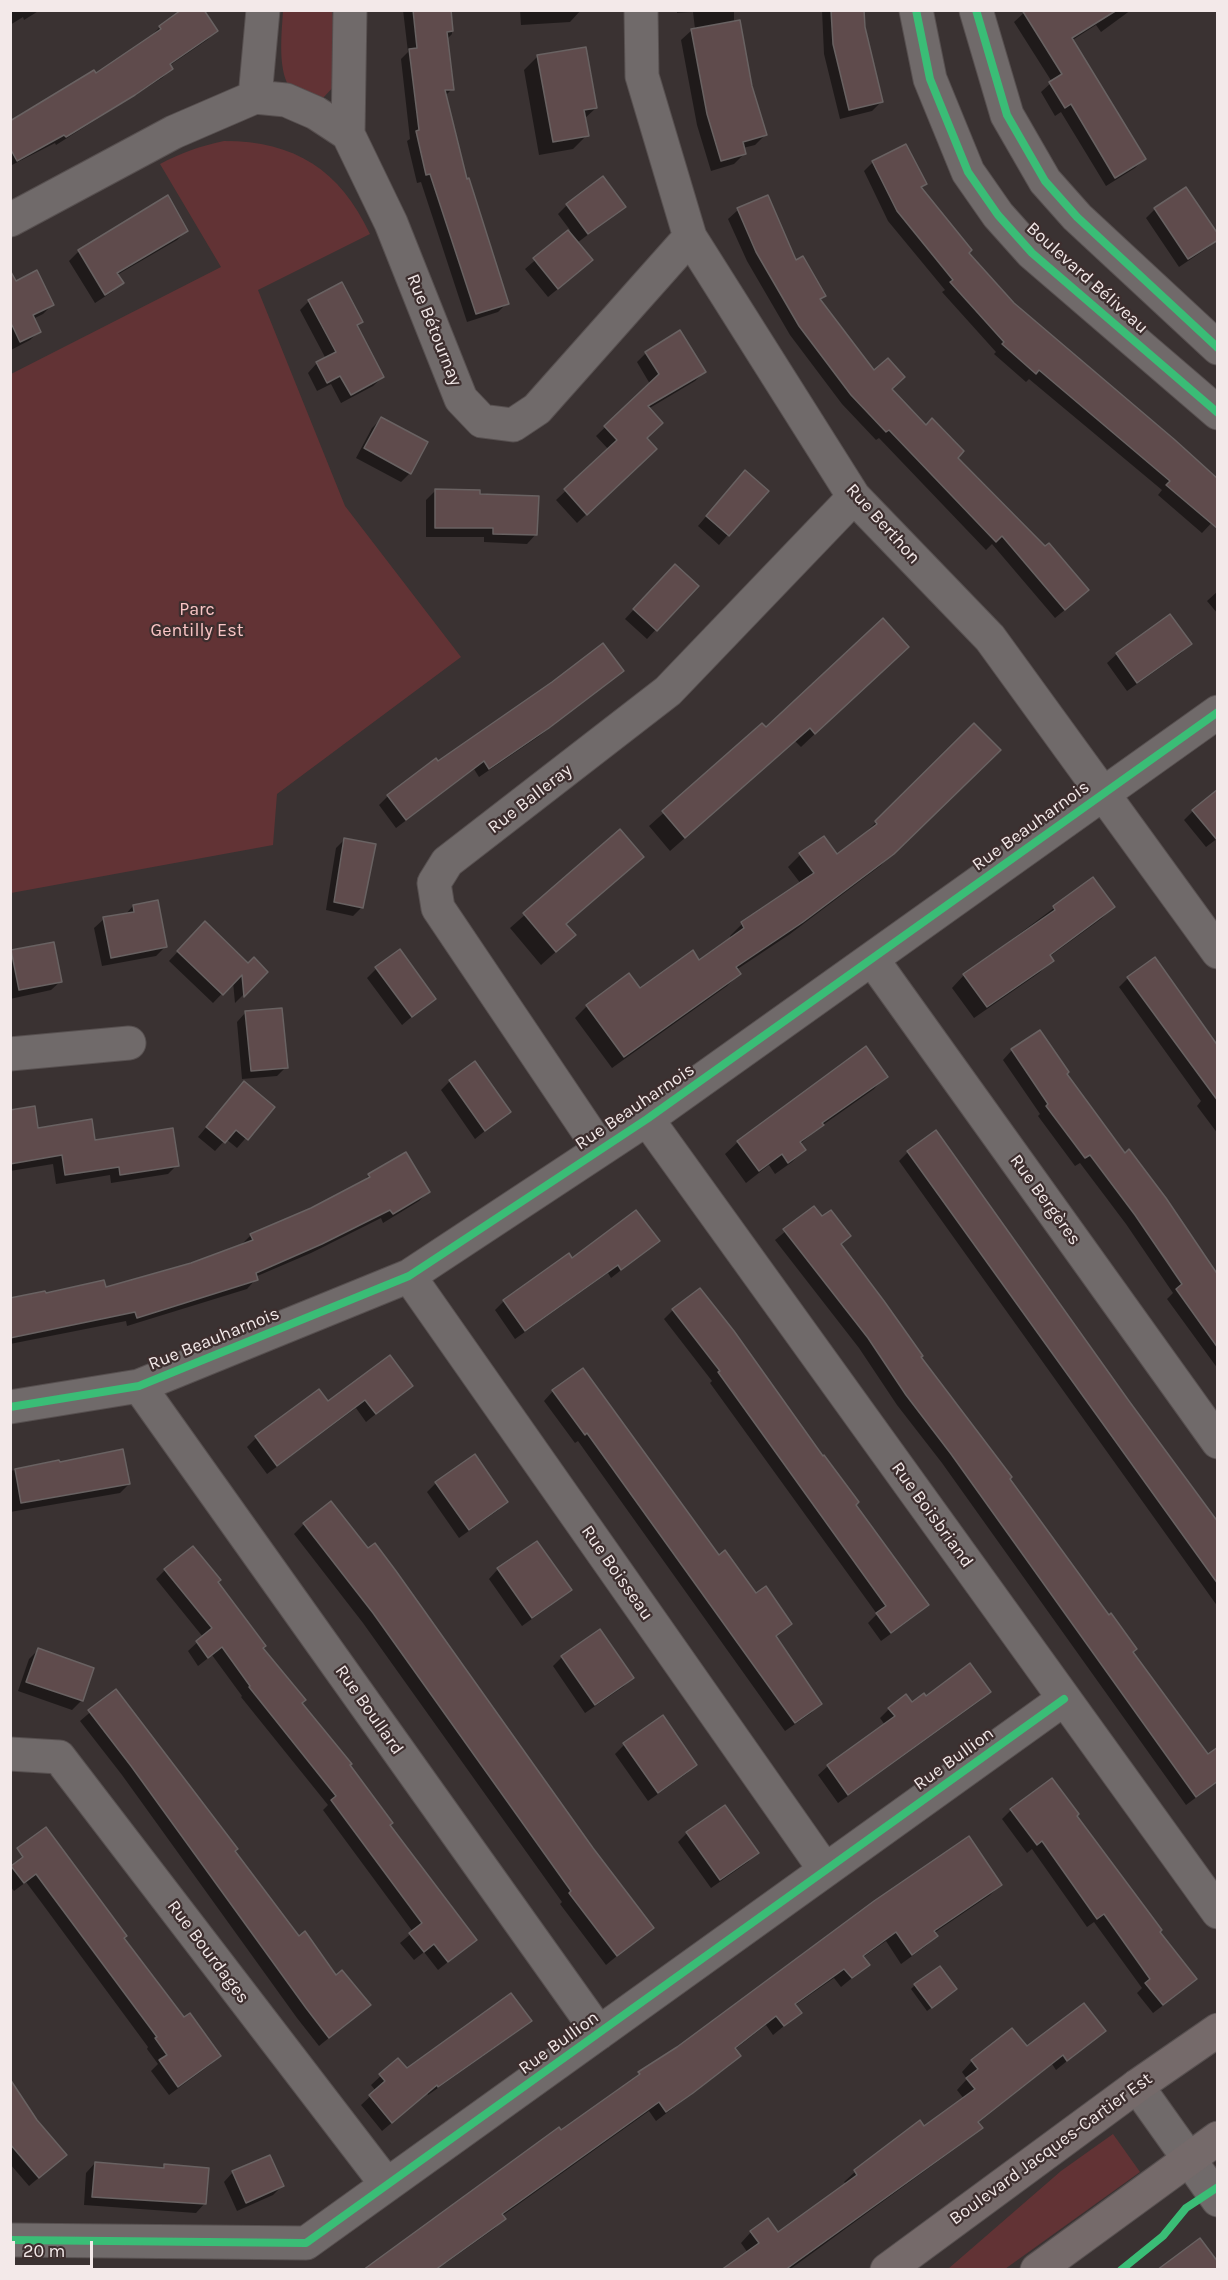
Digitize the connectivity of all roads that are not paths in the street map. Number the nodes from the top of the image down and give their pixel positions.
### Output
1 (263, 10) edge
2 (351, 10) edge
3 (641, 10) edge
4 (916, 10) edge
5 (976, 10) edge
6 (255, 97) junction
7 (348, 134) junction
8 (10, 220) edge
9 (690, 237) junction
10 (1210, 330) edge
11 (1218, 413) edge
12 (854, 497) junction
13 (1218, 712) edge
14 (1102, 794) junction
15 (1218, 952) edge
16 (872, 959) junction
17 (129, 1043) dead end
18 (10, 1054) edge
19 (647, 1119) junction
20 (600, 1149) junction
21 (409, 1276) junction
22 (139, 1386) junction
23 (10, 1407) edge
24 (1218, 1442) edge
25 (1064, 1699) junction
26 (10, 1754) edge
27 (825, 1870) junction
28 (1218, 1911) edge
29 (1218, 2030) edge
30 (599, 2033) junction
31 (1137, 2086) junction
32 (1218, 2138) edge
33 (1189, 2158) junction
34 (387, 2185) junction
35 (1218, 2200) edge
36 (13, 2236) edge
37 (887, 2270) edge
38 (1037, 2270) edge

1 - 6 street
2 - 7 street, Rue Bétournay
3 - 9 street, Rue Berthon
4 - 11 street, Boulevard Béliveau
5 - 10 street, Boulevard Béliveau
6 - 7 street
6 - 8 street
7 - 9 street, Rue Bétournay
9 - 12 street, Rue Berthon
12 - 14 street, Rue Berthon
12 - 20 street, Rue Balleray
13 - 14 street, Rue Beauharnois
14 - 15 street, Rue Berthon
14 - 16 street, Rue Beauharnois
16 - 19 street, Rue Beauharnois
16 - 24 street, Rue Bergères
17 - 18 street
19 - 20 street, Rue Beauharnois
19 - 25 street, Rue Boisbriand
20 - 21 street, Rue Beauharnois
21 - 22 street, Rue Beauharnois
21 - 27 street, Rue Boisseau
22 - 23 street, Rue Beauharnois
22 - 30 street, Rue Boullard
25 - 27 street, Rue Bullion
25 - 28 street, Rue Boisbriand
26 - 34 street, Rue Bourdages
27 - 30 street, Rue Bullion
29 - 31 main road, Boulevard Jacques-Cartier Est
30 - 34 street, Rue Bullion
31 - 33 street
31 - 37 main road, Boulevard Jacques-Cartier Est
32 - 33 main road
33 - 35 street
33 - 38 main road
34 - 36 street, Rue Bullion

